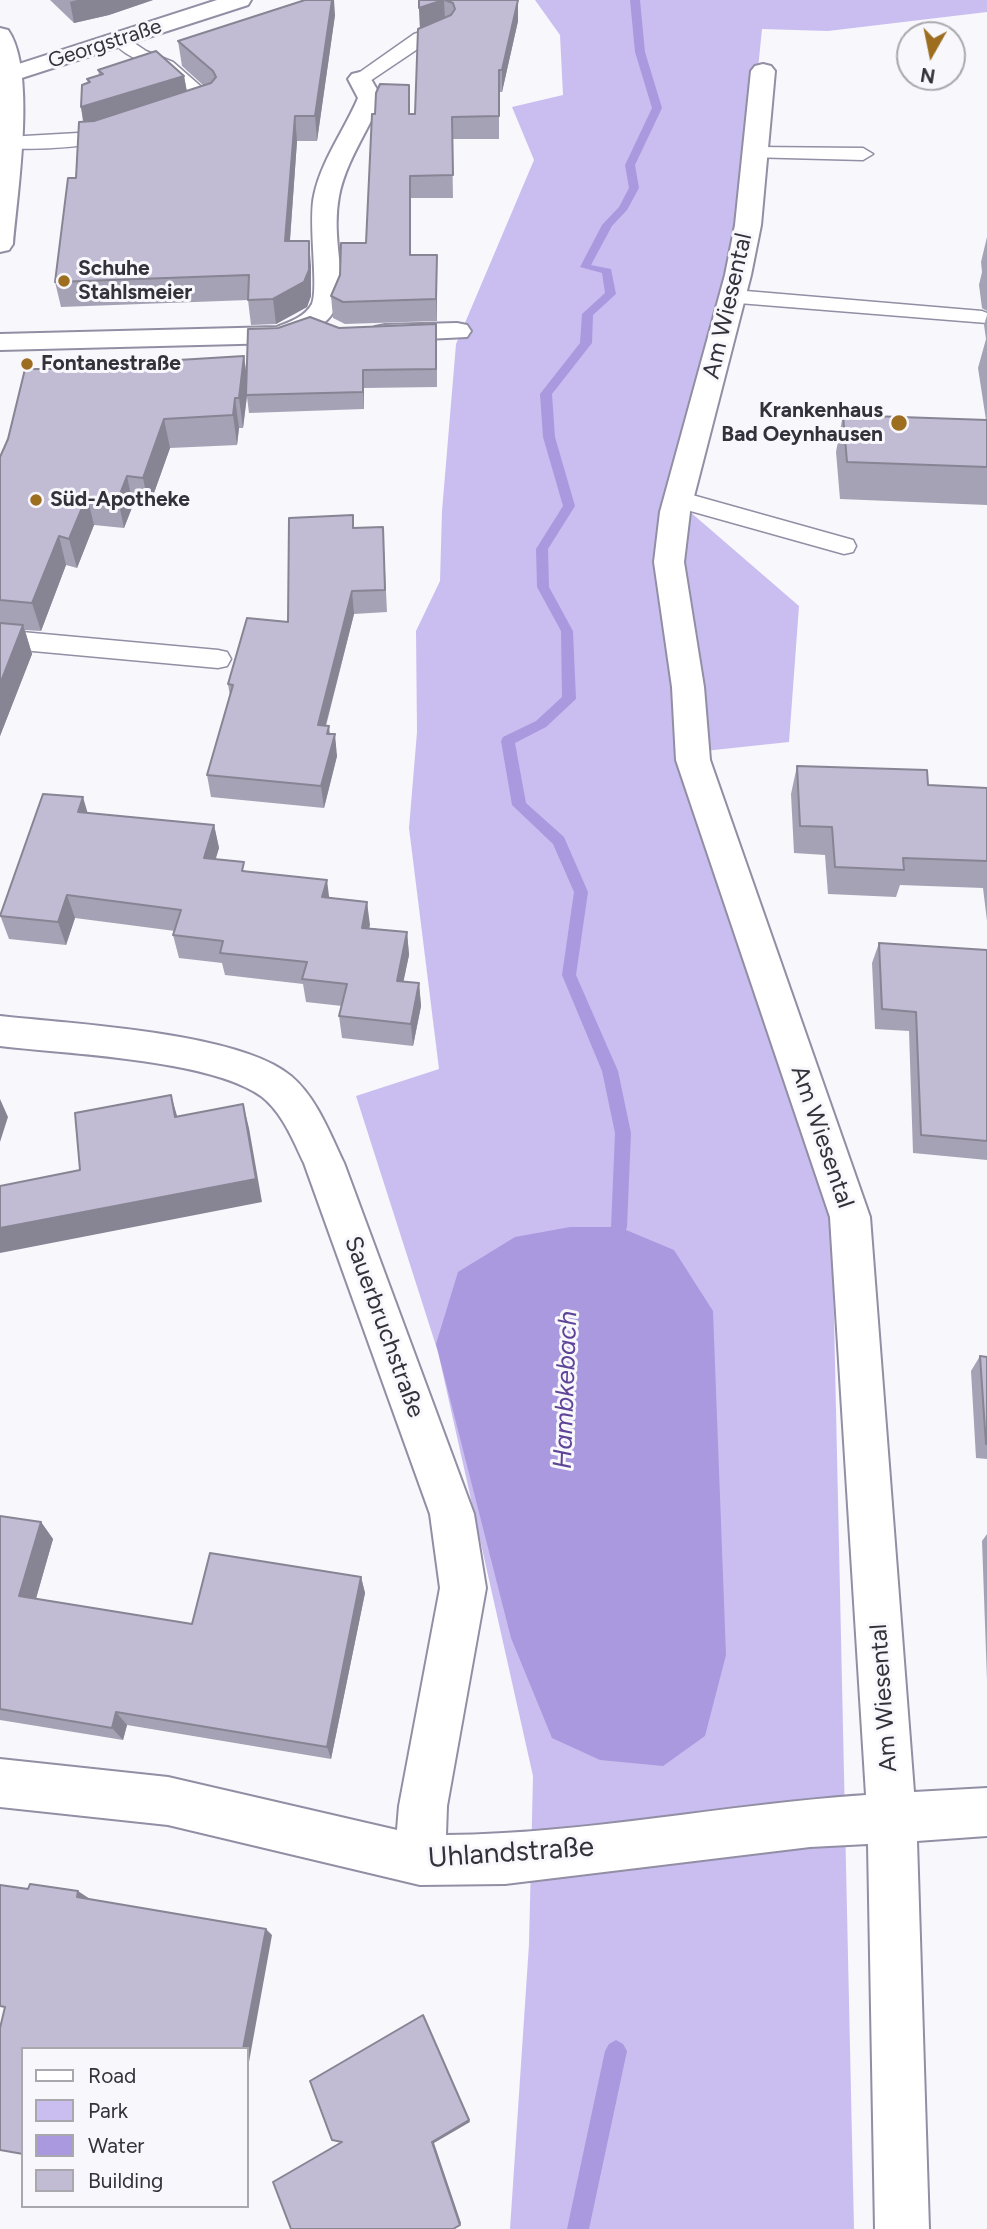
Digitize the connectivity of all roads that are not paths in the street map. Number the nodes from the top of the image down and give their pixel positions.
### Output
1 (240, 0) edge
2 (444, 30) edge
3 (0, 35) edge
4 (121, 40) junction
5 (763, 71) dead end
6 (5, 77) edge
7 (360, 79) joint
8 (171, 114) edge
9 (134, 126) edge
10 (7, 143) junction
11 (754, 153) junction
12 (863, 154) dead end
13 (0, 243) edge
14 (734, 297) junction
15 (982, 318) dead end
16 (312, 321) junction
17 (457, 331) dead end
18 (0, 342) edge
19 (678, 499) junction
20 (844, 546) dead end
21 (0, 639) edge
22 (218, 659) dead end
23 (0, 1031) edge
24 (0, 1783) edge
25 (987, 1812) edge
26 (892, 1819) junction
27 (420, 1860) junction
28 (902, 2229) edge

1 - 4 street, Georgstraße
2 - 7 lane
3 - 6 street
4 - 6 street, Georgstraße
4 - 8 lane
5 - 11 street, Am Wiesental
6 - 10 street
7 - 16 street
9 - 10 lane
10 - 13 street
11 - 12 lane
11 - 14 street, Am Wiesental
14 - 15 lane
14 - 19 street, Am Wiesental
16 - 17 street
16 - 18 street
19 - 20 lane
19 - 26 street, Am Wiesental
21 - 22 lane
23 - 27 street, Sauerbruchstraße
24 - 27 street, Uhlandstraße
25 - 26 street, Uhlandstraße
26 - 27 street, Uhlandstraße
26 - 28 street, Am Wiesental

